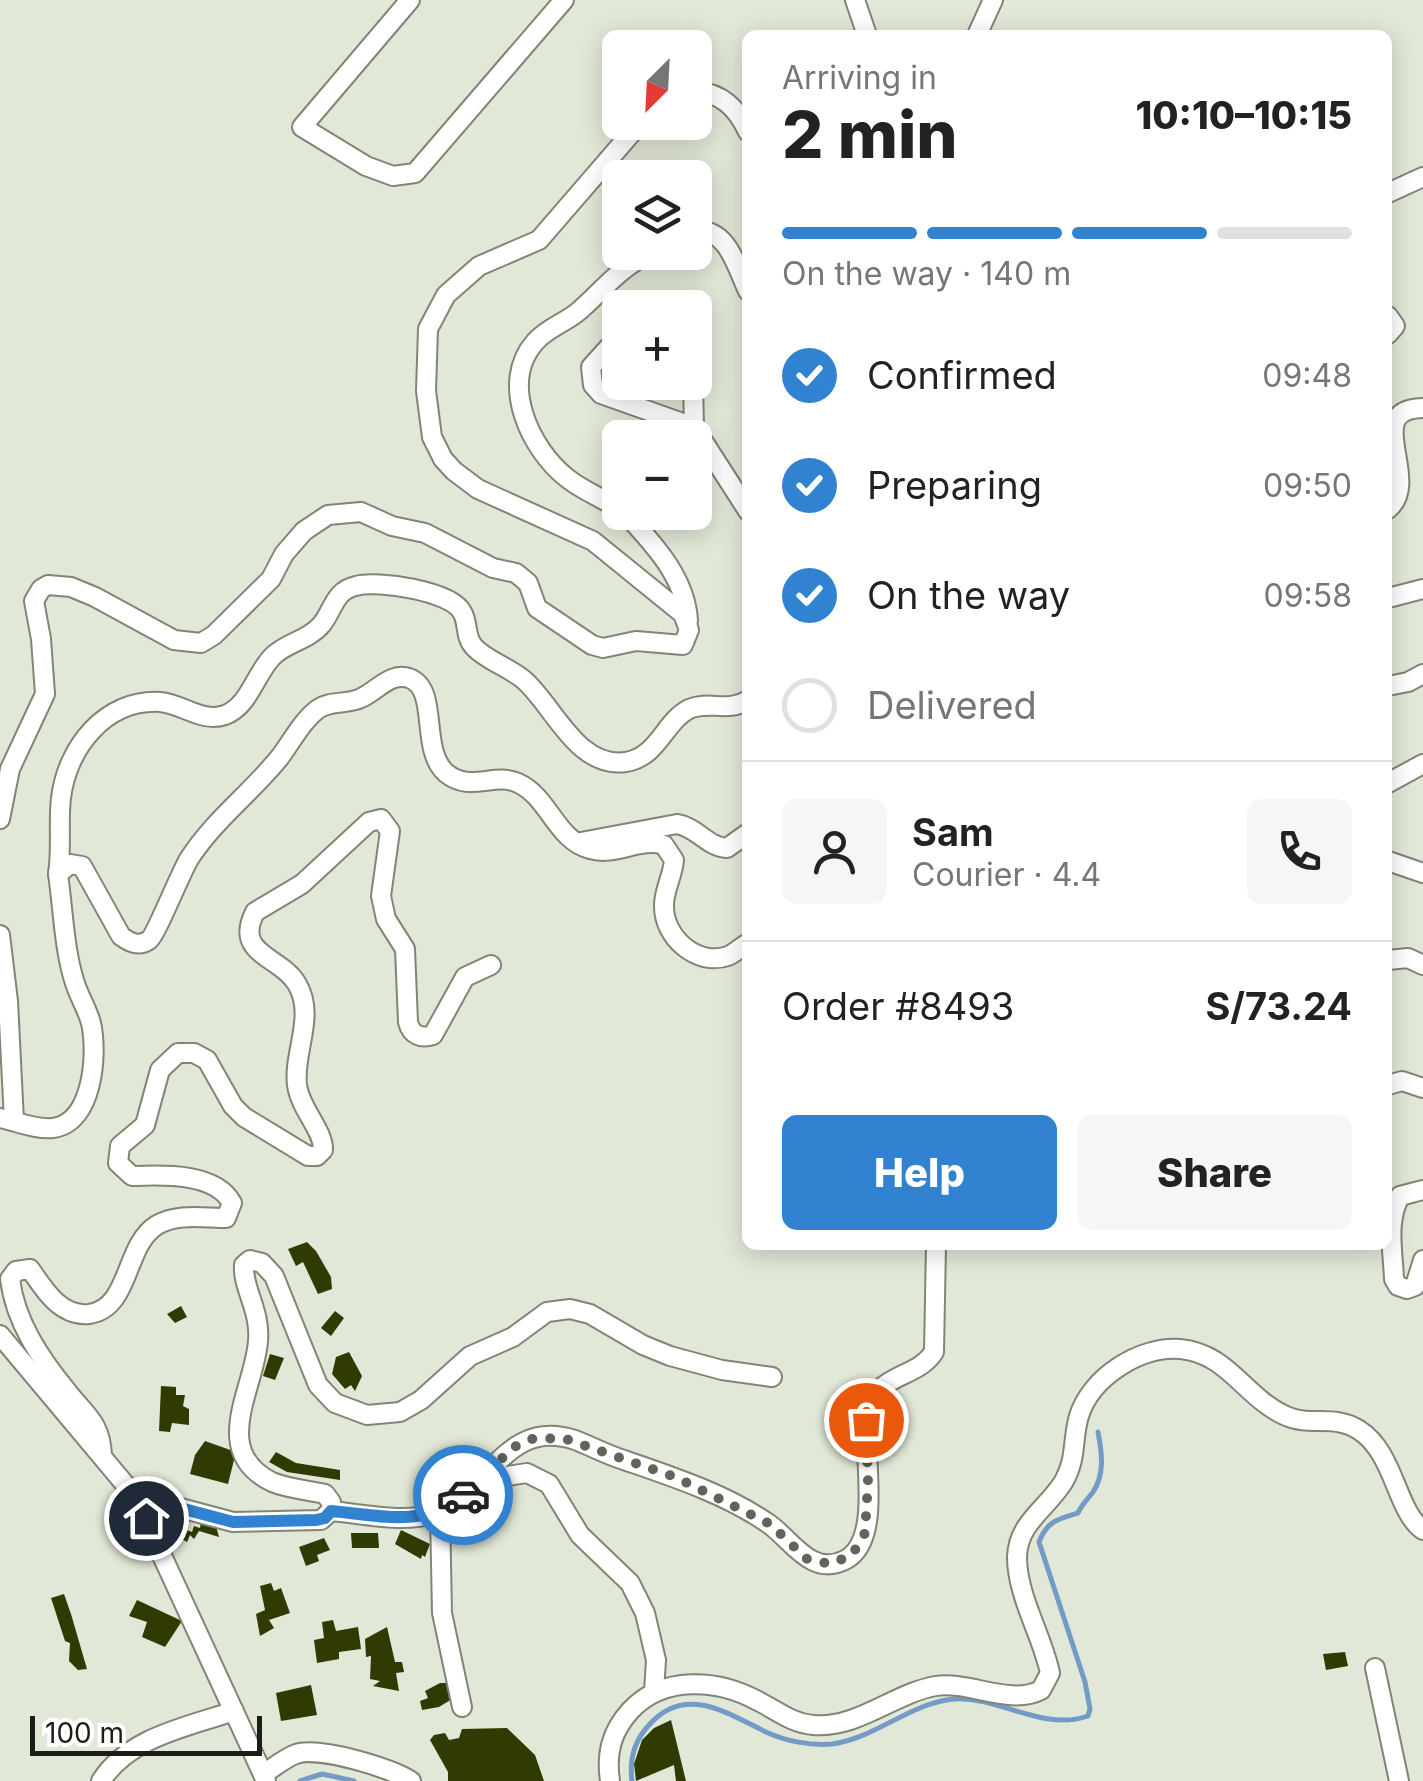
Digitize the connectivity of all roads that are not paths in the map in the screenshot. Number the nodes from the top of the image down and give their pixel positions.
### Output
1 (410, 0) edge
2 (564, 0) edge
3 (855, 0) edge
4 (993, 0) edge
5 (865, 30) edge
6 (979, 30) edge
7 (712, 95) edge
8 (742, 120) edge
9 (625, 140) edge
10 (1423, 177) edge
11 (1392, 191) edge
12 (712, 233) edge
13 (622, 270) edge
14 (742, 279) edge
15 (602, 356) edge
16 (602, 392) edge
17 (622, 400) edge
18 (1423, 408) edge
19 (673, 420) edge
20 (712, 456) edge
21 (602, 500) edge
22 (742, 502) edge
23 (1392, 506) edge
24 (640, 530) edge
25 (1423, 589) edge
26 (1392, 597) edge
27 (688, 623) junction
28 (1423, 674) edge
29 (1392, 685) edge
30 (742, 703) edge
31 (1423, 764) edge
32 (1392, 781) edge
33 (0, 819) edge
34 (742, 837) edge
35 (575, 842) junction
36 (1392, 862) edge
37 (1423, 872) edge
38 (58, 874) junction
39 (0, 935) edge
40 (742, 947) edge
41 (1392, 960) edge
42 (491, 964) dead end
43 (1423, 965) edge
44 (1392, 1084) edge
45 (1423, 1088) edge
46 (7, 1120) edge
47 (1423, 1190) edge
48 (1392, 1216) edge
49 (1392, 1239) edge
50 (936, 1250) edge
51 (1423, 1260) edge
52 (0, 1335) edge
53 (772, 1377) dead end
54 (102, 1456) junction
55 (480, 1480) junction
56 (331, 1511) junction
57 (440, 1512) junction
58 (146, 1518) junction
59 (1423, 1530) edge
60 (1375, 1668) dead end
61 (654, 1692) junction
62 (462, 1707) dead end
63 (234, 1711) junction
64 (264, 1778) edge
65 (101, 1781) edge
66 (410, 1781) edge
67 (610, 1781) edge
68 (1398, 1781) edge

1 - 2 street
3 - 5 street
4 - 6 street
7 - 8 street
9 - 27 street
10 - 11 street
12 - 14 street
13 - 21 street
15 - 16 street
17 - 19 street
18 - 23 street
20 - 22 street
24 - 27 street
25 - 26 street
27 - 33 street
28 - 29 street
30 - 38 street
31 - 32 street
34 - 35 street
35 - 38 street
35 - 40 street
36 - 37 street
38 - 46 street
39 - 46 street
41 - 43 street
42 - 54 street
44 - 45 street
47 - 48 street
49 - 51 street
50 - 55 street
52 - 54 street
53 - 56 street
54 - 58 street
55 - 57 street
55 - 61 street
56 - 57 street
56 - 58 street
57 - 62 street
58 - 63 street
59 - 61 street
60 - 68 street
61 - 67 street
63 - 64 street
63 - 65 street
64 - 66 street

